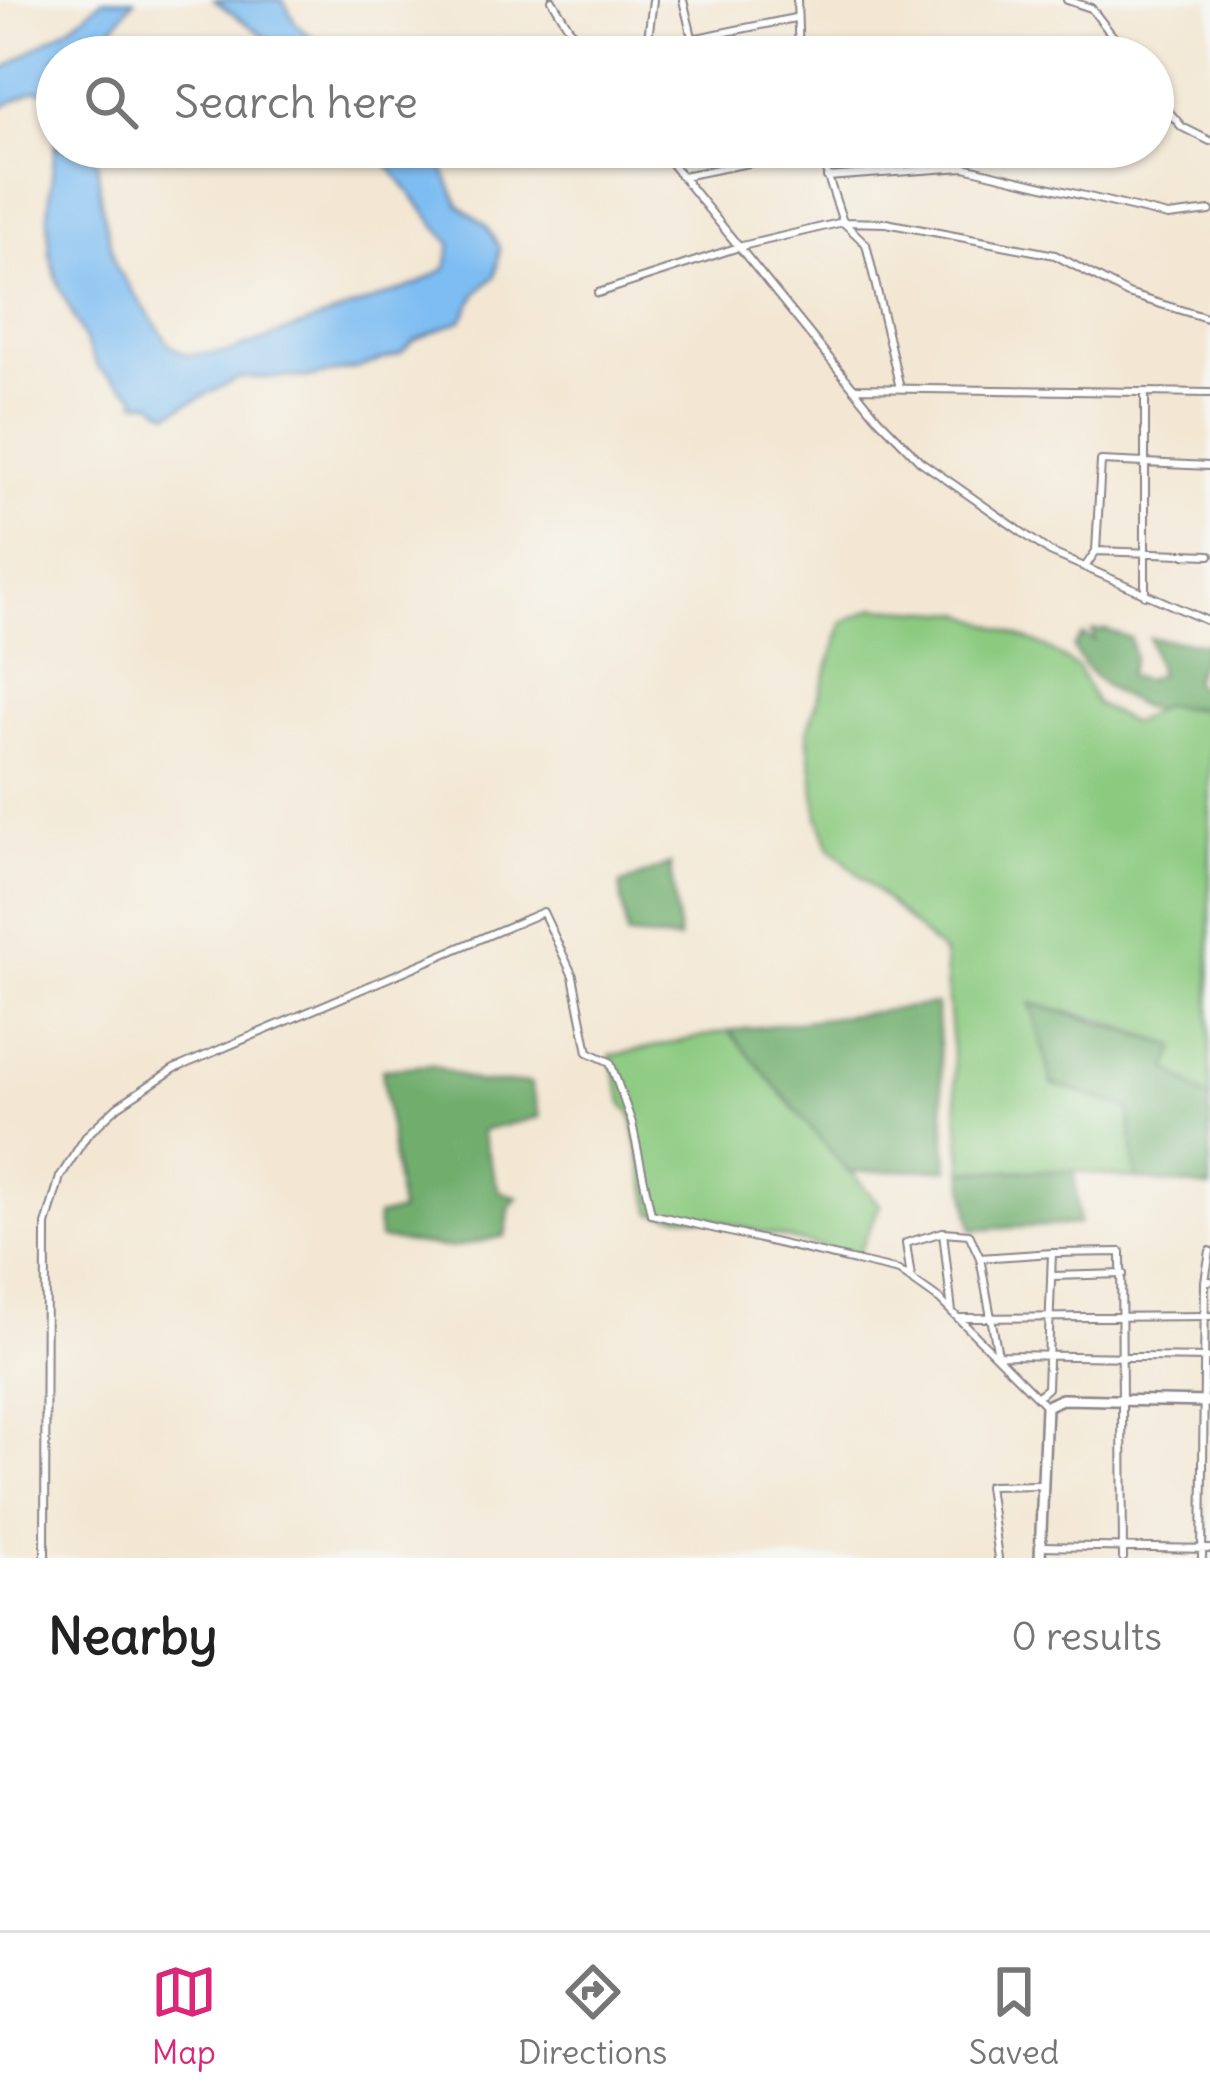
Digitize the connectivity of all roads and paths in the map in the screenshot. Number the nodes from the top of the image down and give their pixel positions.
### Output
1 (653, 0) edge
2 (683, 0) edge
3 (797, 0) edge
4 (1067, 0) edge
5 (555, 2) edge
6 (795, 18) junction
7 (575, 36) edge
8 (648, 36) edge
9 (692, 36) edge
10 (697, 36) edge
11 (797, 36) edge
12 (1113, 36) edge
13 (1174, 118) edge
14 (1210, 141) edge
15 (676, 168) edge
16 (722, 168) edge
17 (825, 168) edge
18 (950, 168) edge
19 (968, 168) edge
20 (683, 176) junction
21 (827, 177) junction
22 (1210, 211) edge
23 (842, 222) junction
24 (742, 246) junction
25 (598, 293) dead end
26 (1210, 319) edge
27 (855, 388) junction
28 (900, 388) junction
29 (1145, 392) junction
30 (1210, 393) edge
31 (1147, 462) junction
32 (1210, 466) edge
33 (1096, 551) junction
34 (1145, 552) junction
35 (1210, 555) edge
36 (1085, 567) junction
37 (1145, 595) junction
38 (1210, 622) edge
39 (943, 1232) junction
40 (1210, 1251) edge
41 (1052, 1253) junction
42 (980, 1258) junction
43 (1124, 1274) junction
44 (1052, 1276) junction
45 (911, 1278) junction
46 (1208, 1281) edge
47 (955, 1315) junction
48 (1051, 1315) junction
49 (991, 1316) junction
50 (1125, 1316) junction
51 (1208, 1316) edge
52 (998, 1355) junction
53 (1049, 1357) junction
54 (1125, 1358) junction
55 (1207, 1358) edge
56 (1042, 1401) junction
57 (1124, 1401) junction
58 (1207, 1402) edge
59 (1040, 1485) junction
60 (1123, 1548) junction
61 (1040, 1552) edge
62 (1204, 1552) edge
63 (45, 1558) edge
64 (998, 1558) edge
65 (1123, 1558) edge

1 - 8 street
2 - 9 street
3 - 6 street
4 - 12 street
5 - 7 street
6 - 10 street
6 - 11 street
13 - 14 street
15 - 20 street
16 - 20 street
17 - 21 street
18 - 21 street
19 - 22 street
20 - 24 street
21 - 23 street
23 - 24 street
23 - 26 street
23 - 28 street
24 - 25 street
24 - 27 street
27 - 28 street
27 - 36 street
28 - 29 street
29 - 30 street
29 - 31 street
31 - 32 street
31 - 33 street
31 - 34 street
33 - 34 street
33 - 36 street
34 - 35 street
34 - 37 street
36 - 37 street
37 - 38 street
39 - 42 street
39 - 45 street
39 - 47 street
40 - 46 street
41 - 42 street
41 - 43 street
41 - 44 street
42 - 49 street
43 - 44 street
43 - 50 street
44 - 48 street
45 - 47 street
45 - 63 street
46 - 51 street
47 - 49 street
47 - 52 street
48 - 49 street
48 - 50 street
48 - 53 street
49 - 52 street
50 - 51 street
50 - 54 street
51 - 55 street
52 - 53 street
52 - 56 street
53 - 54 street
53 - 56 street
54 - 55 street
54 - 57 street
55 - 58 street
56 - 57 street
56 - 59 street
57 - 58 street
57 - 60 street
58 - 62 street
59 - 61 street
59 - 64 street
60 - 61 street
60 - 62 street
60 - 65 street

